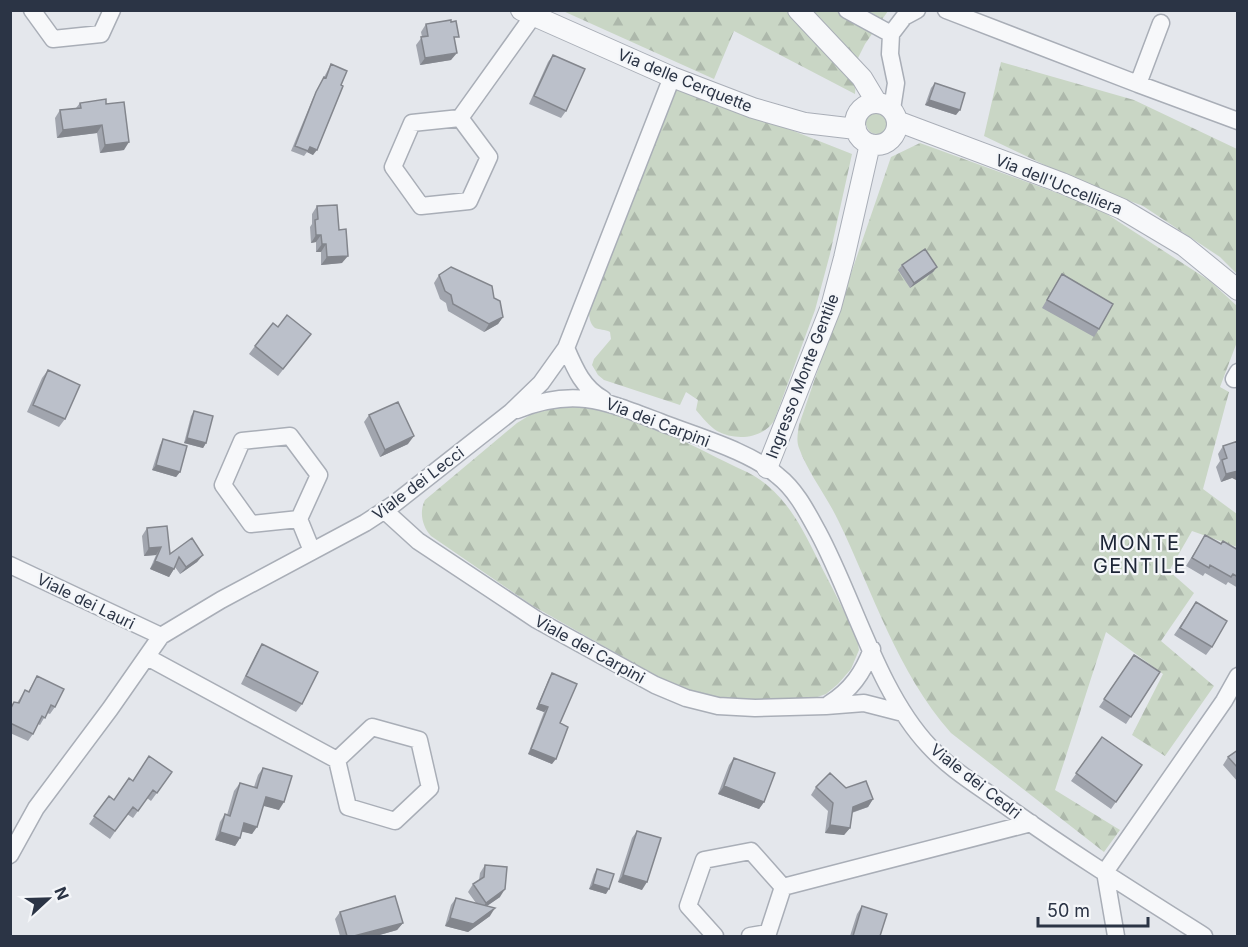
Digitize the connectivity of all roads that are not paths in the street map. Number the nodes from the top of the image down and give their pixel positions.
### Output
1 (32, 10) edge
2 (112, 10) edge
3 (798, 10) edge
4 (847, 10) edge
5 (917, 10) edge
6 (946, 10) edge
7 (527, 13) edge
8 (1161, 24) dead end
9 (891, 34) junction
10 (672, 77) junction
11 (1138, 84) junction
12 (888, 111) junction
13 (460, 118) junction
14 (1238, 121) edge
15 (856, 129) junction
16 (870, 144) junction
17 (1238, 290) edge
18 (566, 348) junction
19 (606, 401) junction
20 (511, 412) junction
21 (767, 468) junction
22 (385, 511) junction
23 (299, 519) junction
24 (312, 551) junction
25 (10, 565) edge
26 (161, 636) junction
27 (872, 649) junction
28 (147, 657) junction
29 (1238, 676) edge
30 (826, 706) junction
31 (903, 713) junction
32 (337, 760) junction
33 (1030, 824) junction
34 (10, 855) edge
35 (1105, 872) junction
36 (783, 887) junction
37 (715, 936) edge
38 (750, 936) edge
39 (1116, 936) edge
40 (1204, 936) edge

1 - 2 street
3 - 12 street
4 - 9 street
5 - 9 street
6 - 11 street
7 - 10 street, Via delle Cerquette
7 - 13 street
8 - 11 street
9 - 12 street
10 - 15 street, Via delle Cerquette
10 - 18 street, Viale dei Lecci
11 - 14 street
12 - 15 street
12 - 16 street
12 - 17 street, Via dell'Uccelliera
13 - 13 street
15 - 16 street
16 - 21 street, Ingresso Monte Gentile
18 - 19 street
18 - 20 street, Viale dei Lecci
19 - 20 street, Via dei Carpini
19 - 21 street, Via dei Carpini
20 - 22 street, Viale dei Lecci
21 - 27 street, Viale dei Cedri
22 - 24 street, Viale dei Lecci
22 - 30 street, Viale dei Carpini
23 - 23 street
23 - 24 street
24 - 26 street, Viale dei Lecci
25 - 26 street, Viale dei Lauri
26 - 28 street, Viale dei Lecci
27 - 30 street
27 - 31 street, Viale dei Cedri
28 - 32 street
28 - 34 street, Viale dei Lecci
29 - 35 street
30 - 31 street, Viale dei Carpini
31 - 33 street, Viale dei Cedri
32 - 32 street
33 - 35 street, Viale dei Cedri
33 - 36 street
35 - 39 street
35 - 40 street, Viale dei Cedri
36 - 37 street
36 - 38 street

